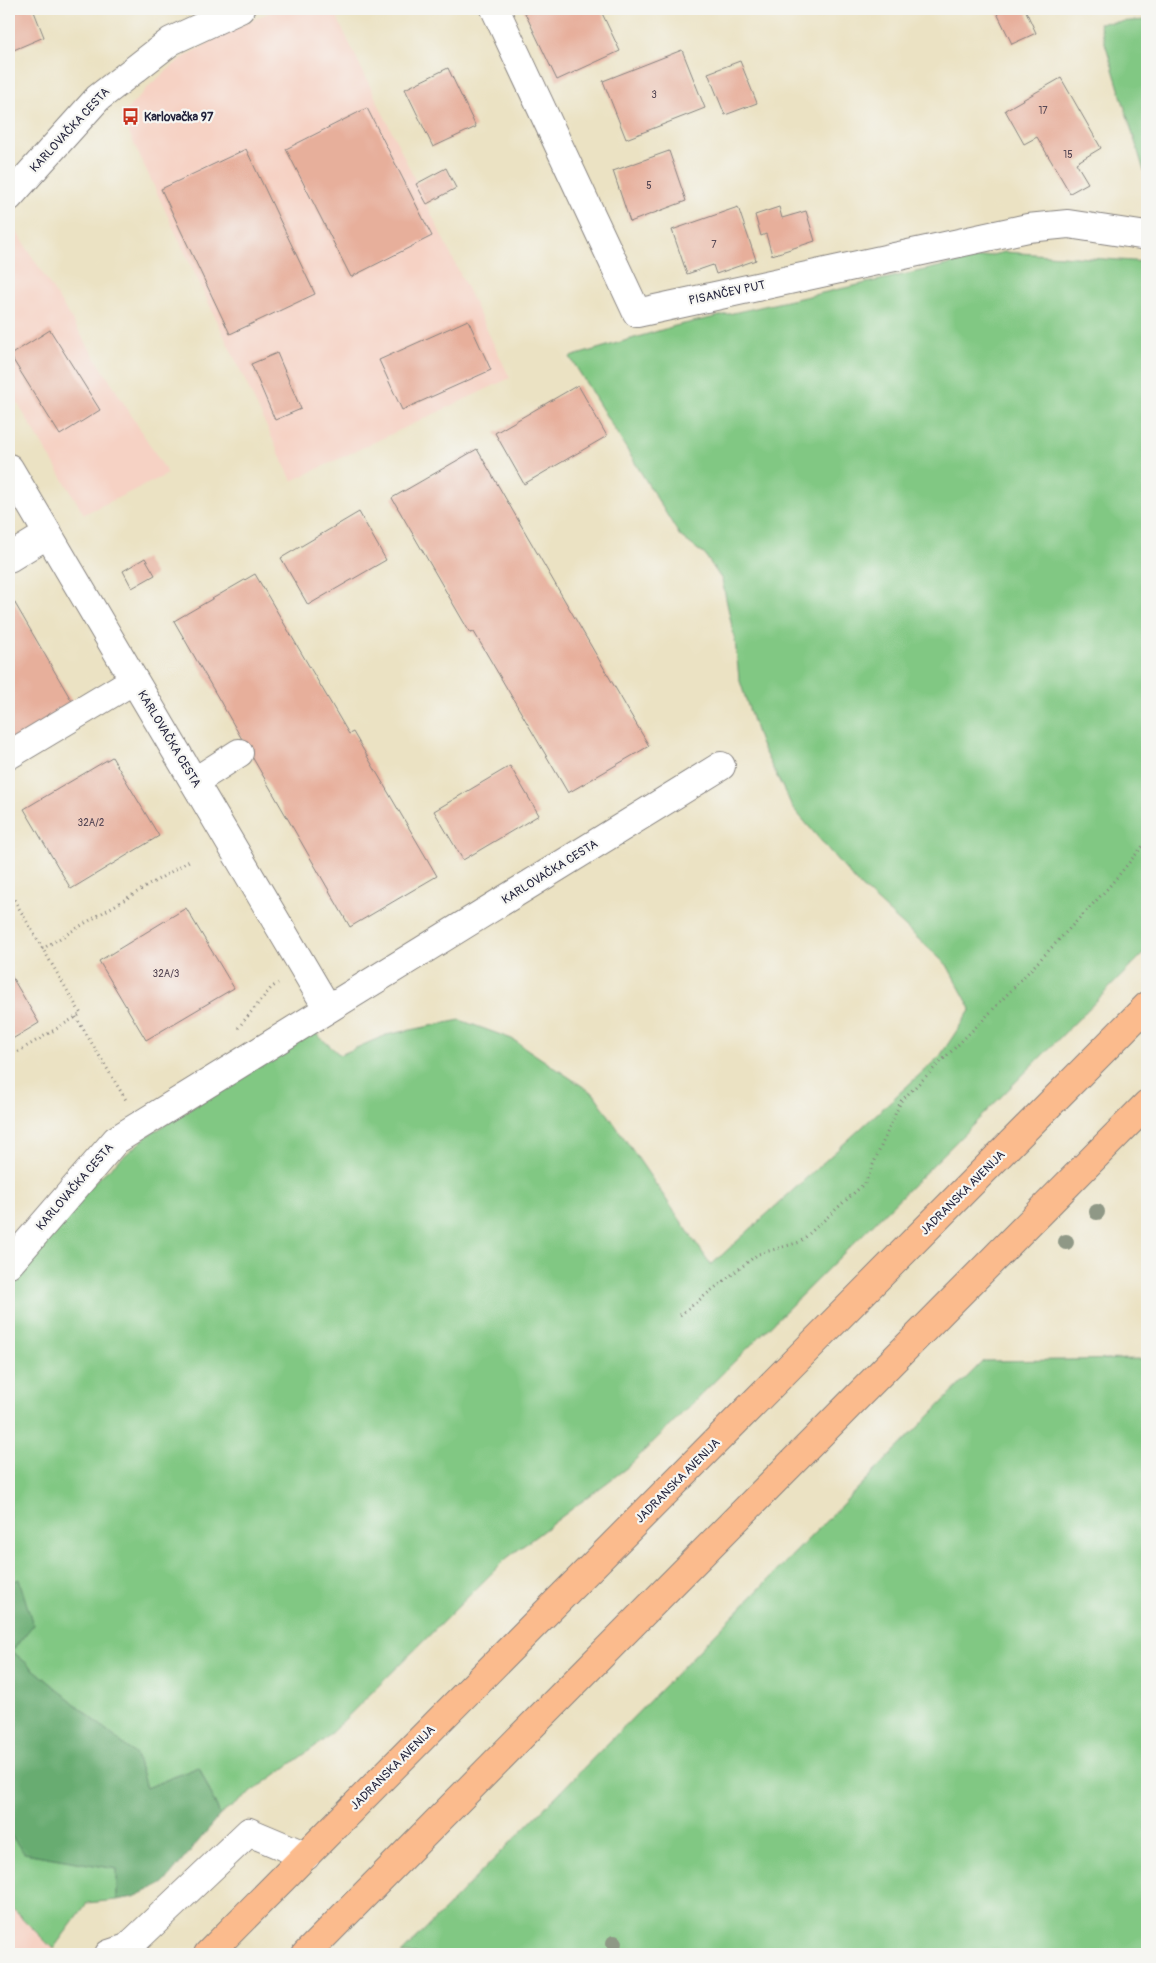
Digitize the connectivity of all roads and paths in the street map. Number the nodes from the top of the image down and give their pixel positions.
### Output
1 (240, 9) edge
2 (495, 9) edge
3 (9, 197) edge
4 (1147, 236) edge
5 (9, 468) edge
6 (48, 534) junction
7 (9, 558) edge
8 (134, 680) junction
9 (239, 753) dead end
10 (9, 755) edge
11 (721, 766) dead end
12 (194, 782) junction
13 (1147, 841) edge
14 (189, 861) dead end
15 (9, 867) edge
16 (9, 875) edge
17 (9, 891) edge
18 (42, 949) junction
19 (1147, 1006) edge
20 (328, 1009) junction
21 (76, 1017) junction
22 (9, 1058) edge
23 (1147, 1104) edge
24 (141, 1124) junction
25 (9, 1264) edge
26 (680, 1315) dead end
27 (306, 1856) junction
28 (119, 1952) edge
29 (208, 1954) edge
30 (306, 1954) edge

1 - 3 street, KARLOVAČKA CESTA
2 - 4 street, PISANČEV PUT
5 - 6 street, KARLOVAČKA CESTA
6 - 7 street
6 - 8 street, KARLOVAČKA CESTA
8 - 10 street
8 - 12 street, KARLOVAČKA CESTA
9 - 12 street
11 - 20 street, KARLOVAČKA CESTA
12 - 20 street, KARLOVAČKA CESTA
13 - 26 path
14 - 18 path
15 - 16 path
17 - 18 path
18 - 21 path
19 - 27 main road, JADRANSKA AVENIJA
20 - 24 street, KARLOVAČKA CESTA
21 - 22 path
21 - 24 path
23 - 30 main road
24 - 25 street, KARLOVAČKA CESTA
27 - 28 street
27 - 29 main road, JADRANSKA AVENIJA

